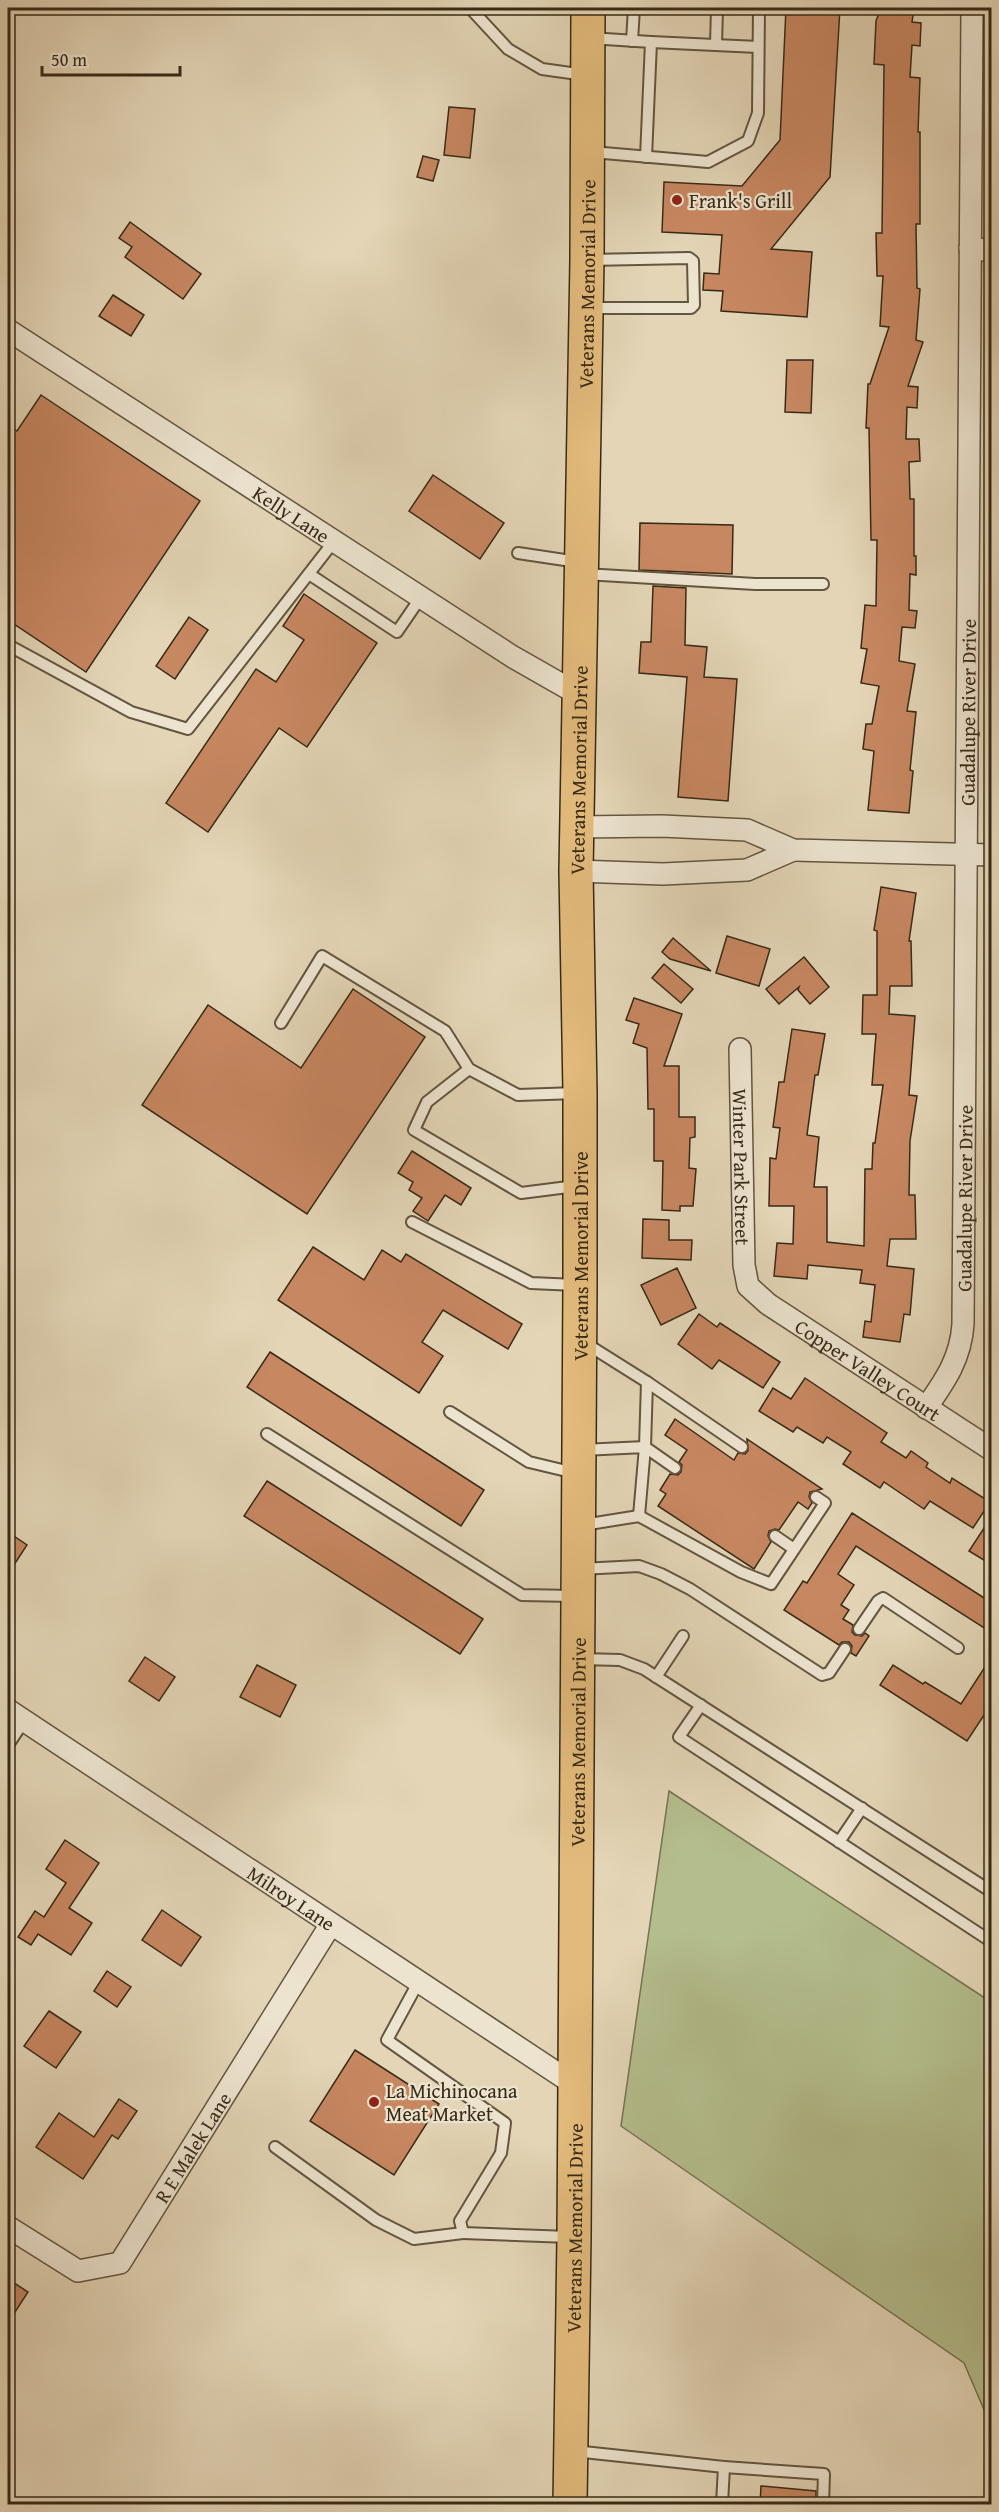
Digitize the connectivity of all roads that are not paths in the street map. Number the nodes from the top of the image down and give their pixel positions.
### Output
1 (470, 8) edge
2 (633, 8) edge
3 (717, 8) edge
4 (759, 8) edge
5 (972, 8) edge
6 (588, 22) edge
7 (632, 40) junction
8 (651, 42) junction
9 (716, 45) junction
10 (758, 48) junction
11 (588, 76) junction
12 (588, 152) junction
13 (646, 157) junction
14 (970, 248) junction
15 (992, 251) edge
16 (587, 260) junction
17 (586, 308) junction
18 (8, 330) edge
19 (335, 540) junction
20 (518, 554) dead end
21 (581, 568) junction
22 (309, 574) junction
23 (823, 584) dead end
24 (421, 597) junction
25 (8, 645) edge
26 (578, 694) junction
27 (576, 827) junction
28 (794, 850) junction
29 (965, 854) junction
30 (992, 855) edge
31 (576, 871) junction
32 (281, 1023) dead end
33 (740, 1048) dead end
34 (469, 1069) junction
35 (580, 1093) junction
36 (579, 1186) junction
37 (412, 1222) dead end
38 (580, 1285) junction
39 (748, 1286) joint
40 (579, 1340) junction
41 (647, 1382) junction
42 (926, 1408) junction
43 (450, 1412) dead end
44 (267, 1434) dead end
45 (645, 1447) junction
46 (742, 1447) dead end
47 (992, 1450) edge
48 (578, 1462) junction
49 (675, 1468) dead end
50 (821, 1500) dead end
51 (639, 1516) junction
52 (577, 1526) junction
53 (775, 1536) dead end
54 (794, 1549) junction
55 (577, 1583) junction
56 (859, 1629) dead end
57 (684, 1636) dead end
58 (958, 1648) dead end
59 (845, 1649) dead end
60 (577, 1659) junction
61 (656, 1677) junction
62 (701, 1705) junction
63 (16, 1716) edge
64 (8, 1745) edge
65 (862, 1808) junction
66 (840, 1842) junction
67 (992, 1892) edge
68 (331, 1924) junction
69 (992, 1942) edge
70 (419, 1981) junction
71 (575, 2085) junction
72 (275, 2147) dead end
73 (8, 2227) edge
74 (463, 2234) junction
75 (574, 2237) junction
76 (571, 2451) junction
77 (724, 2467) junction
78 (570, 2505) edge
79 (722, 2505) edge
80 (823, 2505) edge

1 - 11 lane
2 - 7 lane
3 - 9 lane
4 - 10 lane
5 - 14 street, Guadalupe River Drive
6 - 7 lane
6 - 11 main road, Veterans Memorial Drive
7 - 8 lane
8 - 9 lane
8 - 13 lane
9 - 10 lane
10 - 13 lane
11 - 12 main road, Veterans Memorial Drive
12 - 13 lane
12 - 16 main road, Veterans Memorial Drive
14 - 15 street
14 - 29 street, Guadalupe River Drive
16 - 17 main road, Veterans Memorial Drive
16 - 17 lane
17 - 21 main road, Veterans Memorial Drive
18 - 19 street, Kelly Lane
19 - 22 lane
19 - 24 street, Kelly Lane
20 - 21 lane
21 - 23 lane
21 - 26 main road, Veterans Memorial Drive
22 - 24 lane
22 - 25 lane
24 - 26 street, Kelly Lane
26 - 27 main road, Veterans Memorial Drive
27 - 28 street
27 - 31 main road, Veterans Memorial Drive
28 - 29 street
28 - 31 street
29 - 30 street
29 - 42 street, Guadalupe River Drive
31 - 35 main road, Veterans Memorial Drive
32 - 34 lane
33 - 39 street, Winter Park Street
34 - 35 lane
34 - 36 lane
35 - 36 main road, Veterans Memorial Drive
36 - 38 main road, Veterans Memorial Drive
37 - 38 lane
38 - 40 main road, Veterans Memorial Drive
39 - 42 street, Copper Valley Court
40 - 41 lane
40 - 48 main road, Veterans Memorial Drive
41 - 45 lane
41 - 46 lane
42 - 47 street, Copper Valley Court
43 - 48 lane
44 - 55 lane
45 - 48 lane
45 - 49 lane
45 - 51 lane
48 - 52 main road, Veterans Memorial Drive
50 - 54 lane
51 - 52 lane
51 - 54 lane
52 - 55 main road, Veterans Memorial Drive
53 - 54 lane
55 - 59 lane
55 - 60 main road, Veterans Memorial Drive
56 - 58 lane
57 - 61 lane
60 - 61 lane
60 - 71 main road, Veterans Memorial Drive
61 - 62 lane
62 - 65 lane
62 - 66 lane
63 - 64 lane
63 - 68 street, Milroy Lane
65 - 66 lane
65 - 67 lane
66 - 69 lane
68 - 70 street, Milroy Lane
68 - 73 street, R E Malek Lane
70 - 71 street, Milroy Lane
70 - 74 lane
71 - 75 main road, Veterans Memorial Drive
72 - 74 lane
74 - 75 lane
75 - 76 main road, Veterans Memorial Drive
76 - 77 lane
76 - 78 main road, Veterans Memorial Drive
77 - 79 lane
77 - 80 lane

